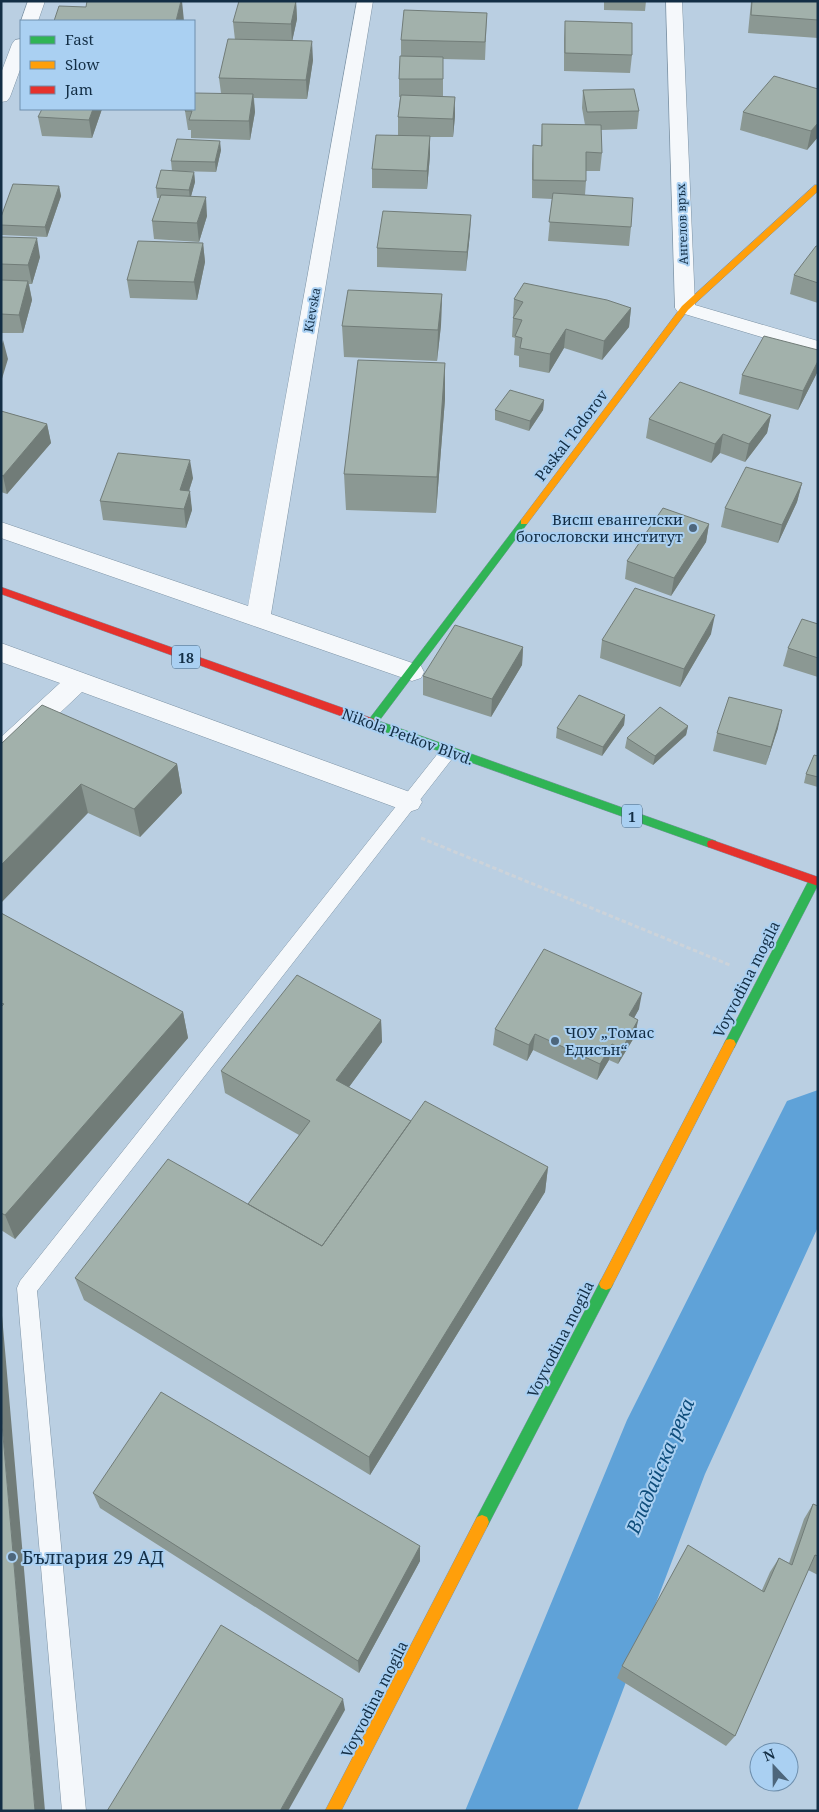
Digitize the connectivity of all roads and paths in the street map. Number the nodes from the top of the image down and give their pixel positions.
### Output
1 (37, 1) edge
2 (365, 1) edge
3 (674, 1) edge
4 (30, 20) edge
5 (20, 47) edge
6 (1, 97) edge
7 (818, 188) edge
8 (685, 308) junction
9 (818, 348) edge
10 (1, 530) edge
11 (1, 590) edge
12 (258, 619) junction
13 (1, 652) edge
14 (412, 672) junction
15 (79, 680) junction
16 (372, 723) junction
17 (449, 751) junction
18 (1, 753) edge
19 (409, 802) junction
20 (391, 826) junction
21 (817, 882) edge
22 (764, 979) junction
23 (74, 1811) edge
24 (333, 1811) edge

1 - 4 street
2 - 12 street, Kievska
3 - 8 street, Ангелов връх
5 - 6 street
7 - 8 main road, Paskal Todorov
8 - 9 street
8 - 14 main road, Paskal Todorov
10 - 12 street
11 - 16 main road, Nikola Petkov Blvd. / 18
12 - 14 street
13 - 15 street
14 - 16 main road, Paskal Todorov
15 - 18 street
15 - 19 street
16 - 17 main road, Nikola Petkov Blvd. / 18
17 - 19 lane
17 - 21 main road, Nikola Petkov Blvd. / 1
19 - 20 lane
20 - 22 path
20 - 23 lane
21 - 22 main road, Voyvodina mogila
22 - 24 main road, Voyvodina mogila

